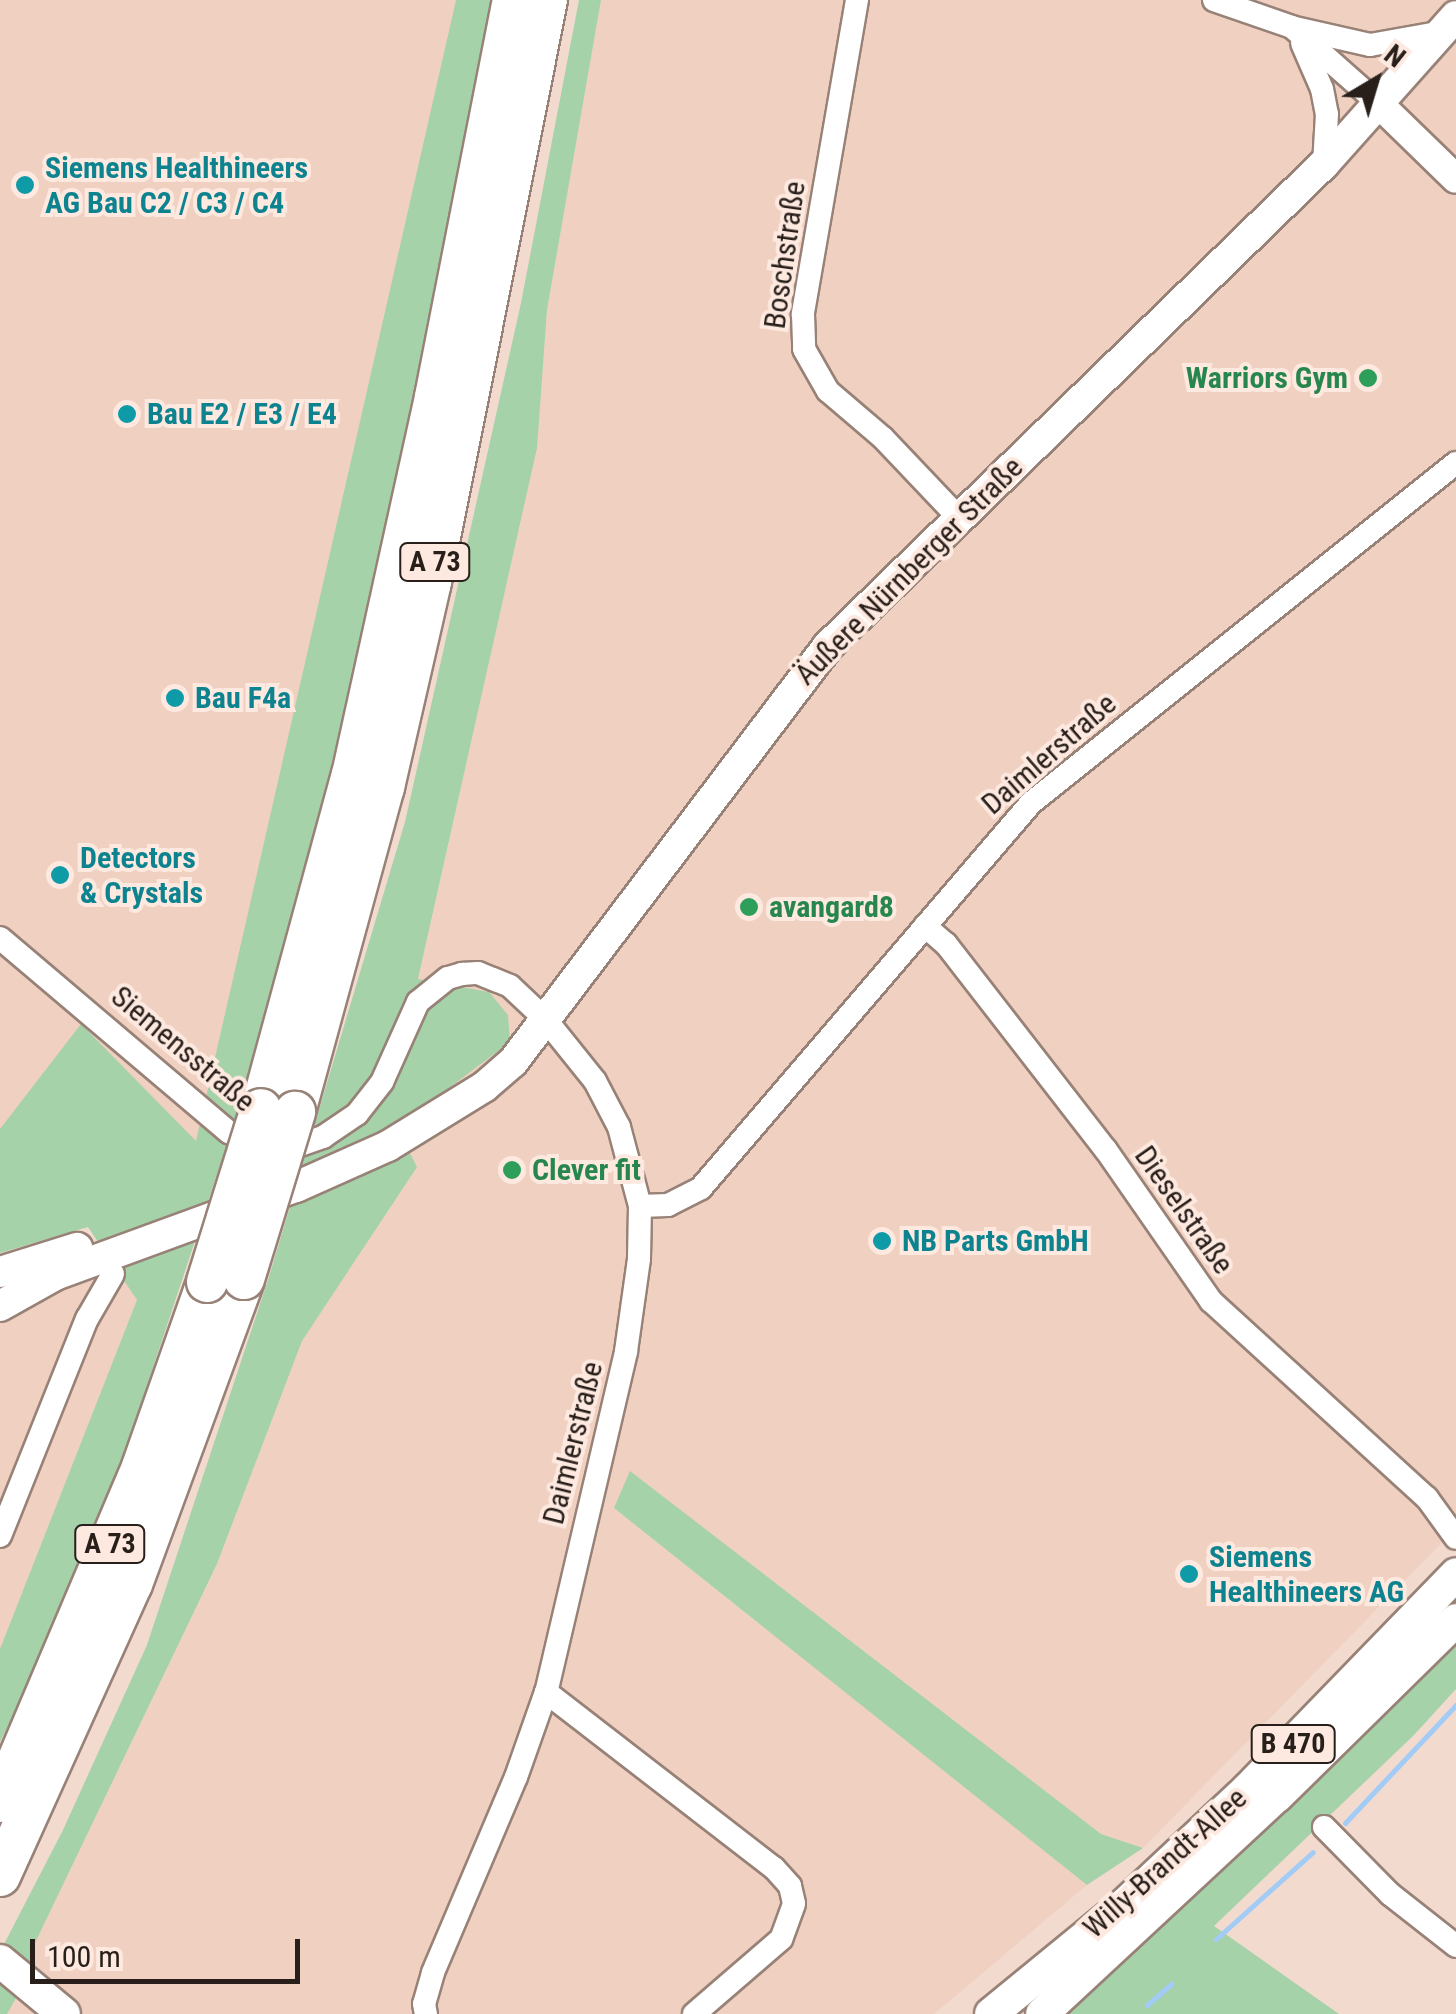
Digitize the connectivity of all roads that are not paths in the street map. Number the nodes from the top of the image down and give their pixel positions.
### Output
1 (857, 0) edge
2 (1214, 0) edge
3 (529, 2) edge
4 (1449, 24) edge
5 (1292, 27) junction
6 (1379, 104) junction
7 (1324, 164) junction
8 (1456, 178) edge
9 (1456, 463) edge
10 (959, 518) junction
11 (925, 926) junction
12 (0, 938) edge
13 (546, 1020) junction
14 (640, 1206) junction
15 (168, 1231) junction
16 (0, 1272) edge
17 (113, 1274) dead end
18 (226, 1280) junction
19 (0, 1306) edge
20 (1427, 1498) junction
21 (1456, 1507) edge
22 (0, 1536) edge
23 (1456, 1538) edge
24 (1456, 1574) edge
25 (1456, 1620) edge
26 (546, 1692) junction
27 (0, 1802) edge
28 (1324, 1828) dead end
29 (0, 1876) edge
30 (1453, 1940) edge
31 (0, 1960) edge
32 (0, 1984) edge
33 (32, 2014) edge
34 (64, 2014) edge
35 (426, 2014) edge
36 (694, 2014) edge
37 (991, 2014) edge
38 (1042, 2014) edge

1 - 10 street, Boschstraße
2 - 5 street
3 - 18 highway, A 73, bridge
4 - 5 street
4 - 6 main road, Äußere Nürnberger Straße
5 - 6 street
5 - 7 street
6 - 7 main road, Äußere Nürnberger Straße
6 - 8 street
7 - 10 main road, Äußere Nürnberger Straße
9 - 11 street, Daimlerstraße
10 - 13 main road, Äußere Nürnberger Straße
11 - 14 street, Daimlerstraße
11 - 20 street, Dieselstraße
12 - 13 street, Siemensstraße
13 - 14 street, Daimlerstraße
13 - 15 main road, Äußere Nürnberger Straße
14 - 26 street, Daimlerstraße
15 - 16 main road, Äußere Nürnberger Straße
15 - 19 main road, Äußere Nürnberger Straße
17 - 22 street
18 - 27 highway, A 73
18 - 29 highway, A 73
20 - 21 street, Dieselstraße
20 - 23 street, Dieselstraße
24 - 37 main road, Willy-Brandt-Allee / B 470
25 - 38 main road, Willy-Brandt-Allee / B 470
26 - 35 street, Daimlerstraße
26 - 36 street
28 - 30 street
31 - 34 main road
32 - 33 main road

